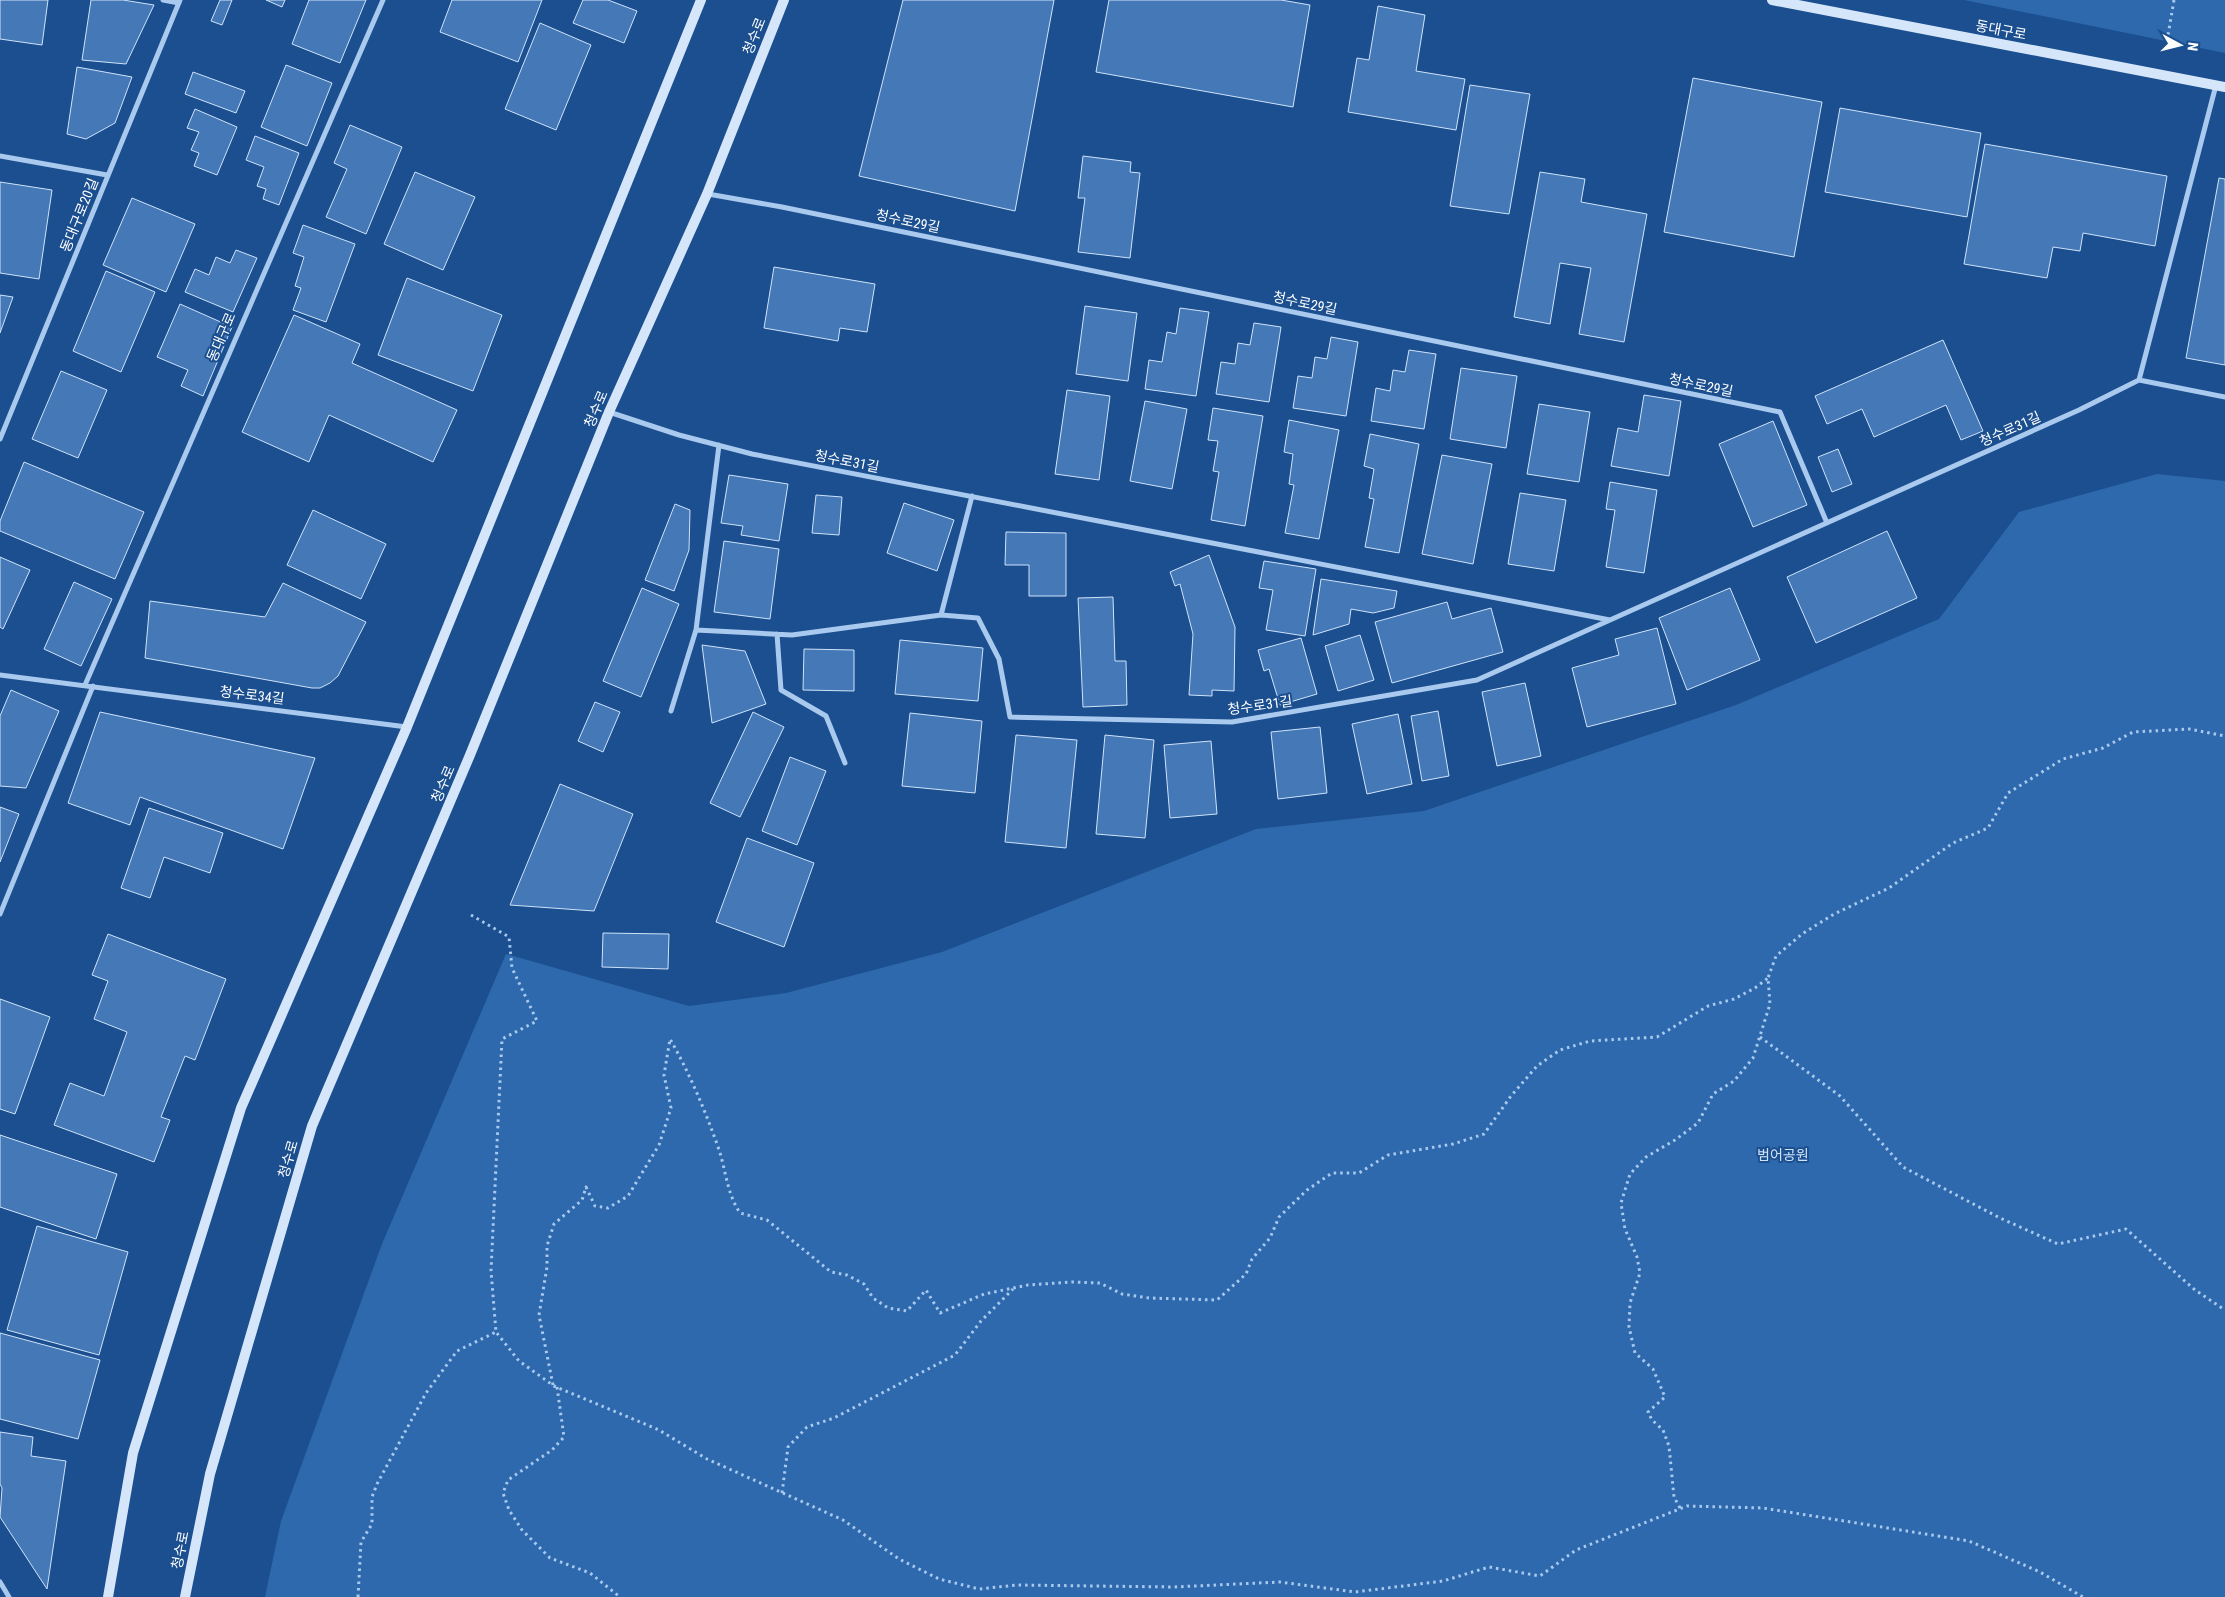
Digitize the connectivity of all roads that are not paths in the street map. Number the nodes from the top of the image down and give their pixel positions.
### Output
1 (163, 0) edge
2 (382, 0) edge
3 (701, 0) edge
4 (784, 0) edge
5 (789, 0) edge
6 (1772, 0) edge
7 (179, 1) edge
8 (777, 16) junction
9 (2220, 86) edge
10 (0, 156) edge
11 (107, 175) junction
12 (707, 194) junction
13 (2138, 380) junction
14 (2225, 397) edge
15 (609, 412) junction
16 (0, 417) edge
17 (8, 419) junction
18 (0, 438) edge
19 (719, 445) junction
20 (972, 496) junction
21 (1827, 522) junction
22 (941, 615) junction
23 (1610, 620) junction
24 (696, 630) junction
25 (777, 634) junction
26 (0, 675) edge
27 (85, 685) junction
28 (94, 686) junction
29 (671, 711) dead end
30 (407, 726) junction
31 (845, 763) dead end
32 (0, 914) edge
33 (0, 1582) edge
34 (9, 1597) edge
35 (108, 1597) edge
36 (185, 1597) edge

1 - 7 street
2 - 27 street, 동대구로
3 - 30 main road
4 - 8 main road, 청수로
5 - 8 main road
6 - 9 main road, 동대구로
7 - 11 street, 동대구로20길
8 - 12 main road, 청수로
9 - 13 street
10 - 11 street
11 - 17 street, 동대구로20길
12 - 15 main road, 청수로
12 - 21 street, 청수로29길
13 - 14 street
13 - 21 street, 청수로31길
15 - 19 street, 청수로31길
15 - 36 main road, 청수로
16 - 17 street
17 - 18 street, 동대구로20길
19 - 20 street, 청수로31길
19 - 24 street
20 - 22 street
20 - 23 street, 청수로31길
21 - 23 street, 청수로31길
22 - 23 street, 청수로31길
22 - 25 street, 청수로31길
24 - 25 street, 청수로31길
24 - 29 street
25 - 31 street
26 - 27 street, 청수로34길
27 - 28 street, 청수로34길
28 - 30 street, 청수로34길
28 - 32 street
30 - 35 main road
33 - 34 street

